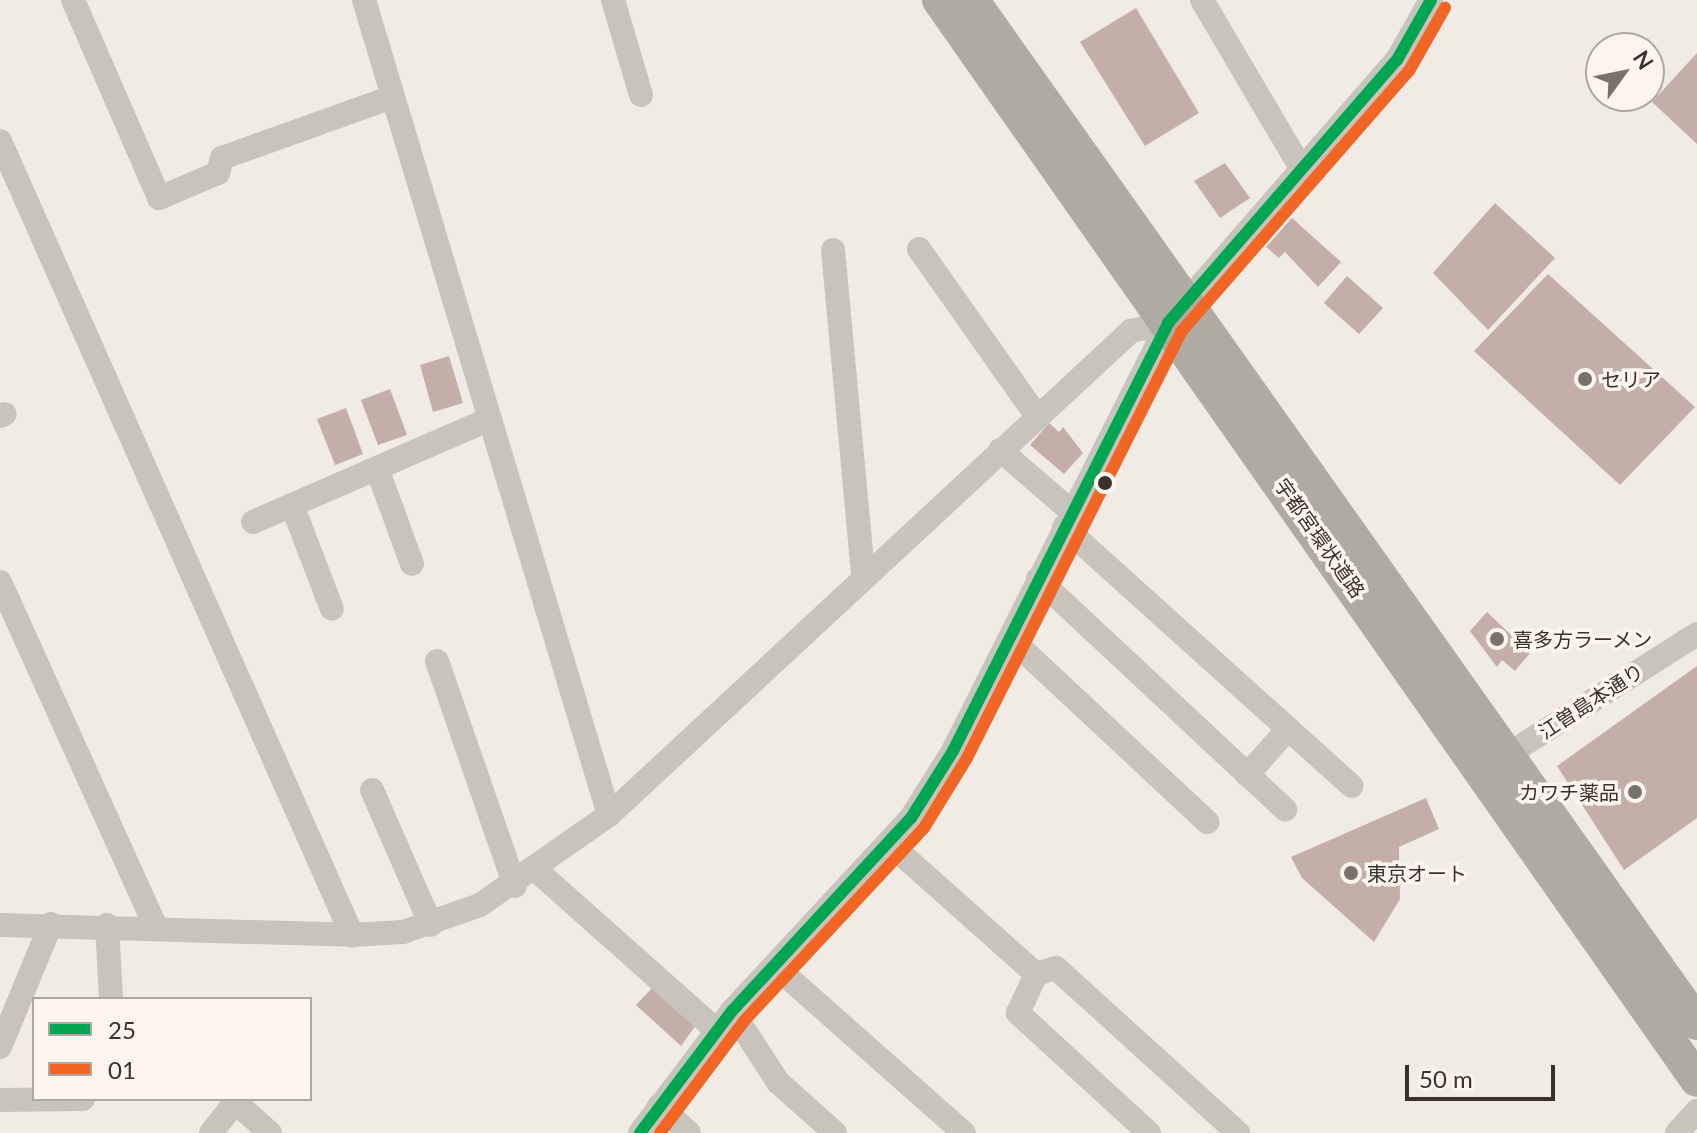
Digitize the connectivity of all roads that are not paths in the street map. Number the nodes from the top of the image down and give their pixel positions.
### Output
1 (73, 0) edge
2 (613, 0) edge
3 (939, 0) edge
4 (972, 0) edge
5 (1202, 0) edge
6 (1431, 0) edge
7 (370, 2) edge
8 (641, 95) dead end
9 (392, 97) junction
10 (0, 141) edge
11 (1302, 170) junction
12 (919, 249) dead end
13 (833, 250) dead end
14 (1177, 313) junction
15 (1037, 416) junction
16 (490, 419) junction
17 (1000, 450) junction
18 (377, 468) junction
19 (292, 505) junction
20 (1067, 519) junction
21 (253, 522) dead end
22 (412, 564) dead end
23 (863, 574) junction
24 (1038, 579) junction
25 (0, 582) edge
26 (332, 609) dead end
27 (1697, 634) edge
28 (1010, 638) junction
29 (437, 661) dead end
30 (1288, 729) junction
31 (1497, 761) junction
32 (1247, 775) junction
33 (1352, 786) dead end
34 (372, 790) dead end
35 (1285, 809) dead end
36 (609, 815) junction
37 (1207, 822) dead end
38 (890, 844) junction
39 (537, 871) junction
40 (515, 886) junction
41 (51, 924) junction
42 (0, 925) edge
43 (107, 925) junction
44 (155, 925) junction
45 (431, 925) junction
46 (352, 935) junction
47 (775, 966) junction
48 (1036, 974) junction
49 (111, 997) edge
50 (732, 1011) junction
51 (1697, 1023) edge
52 (716, 1030) junction
53 (0, 1047) edge
54 (1697, 1080) edge
55 (0, 1100) edge
56 (32, 1100) edge
57 (659, 1106) junction
58 (1697, 1111) edge
59 (211, 1133) edge
60 (270, 1133) edge
61 (640, 1133) edge
62 (689, 1133) edge
63 (835, 1133) edge
64 (964, 1133) edge
65 (1149, 1133) edge
66 (1238, 1133) edge
67 (1677, 1133) edge

1 - 9 street
2 - 8 street
3 - 14 highway, 宇都宮環状道路
4 - 14 highway, 宇都宮環状道路
5 - 11 street
6 - 11 street
7 - 9 street
9 - 16 street
10 - 46 street
11 - 14 street
12 - 15 street
13 - 23 street
14 - 15 street
14 - 20 street
14 - 31 highway, 宇都宮環状道路
15 - 17 street
16 - 18 street
16 - 36 street
17 - 20 street
17 - 23 street
18 - 19 street
18 - 22 street
19 - 21 street
19 - 26 street
20 - 24 street
20 - 30 street
23 - 36 street
24 - 28 street
24 - 32 street
25 - 44 street
27 - 31 street, 江曽島本通り
28 - 37 street
28 - 38 street
29 - 40 street
30 - 32 street
30 - 33 street
31 - 51 highway, 宇都宮環状道路
31 - 54 highway, 宇都宮環状道路
32 - 35 street
34 - 45 street
36 - 39 street
38 - 47 street
38 - 48 street
39 - 40 street
39 - 52 street
40 - 45 street
41 - 42 street
41 - 43 street
41 - 53 street
43 - 44 street
43 - 49 street
44 - 46 street
45 - 46 street
47 - 50 street
47 - 64 street
48 - 65 street
48 - 66 street
50 - 52 street
50 - 63 street
52 - 57 street
55 - 56 street
57 - 61 street
57 - 62 street
58 - 67 street
59 - 60 street

